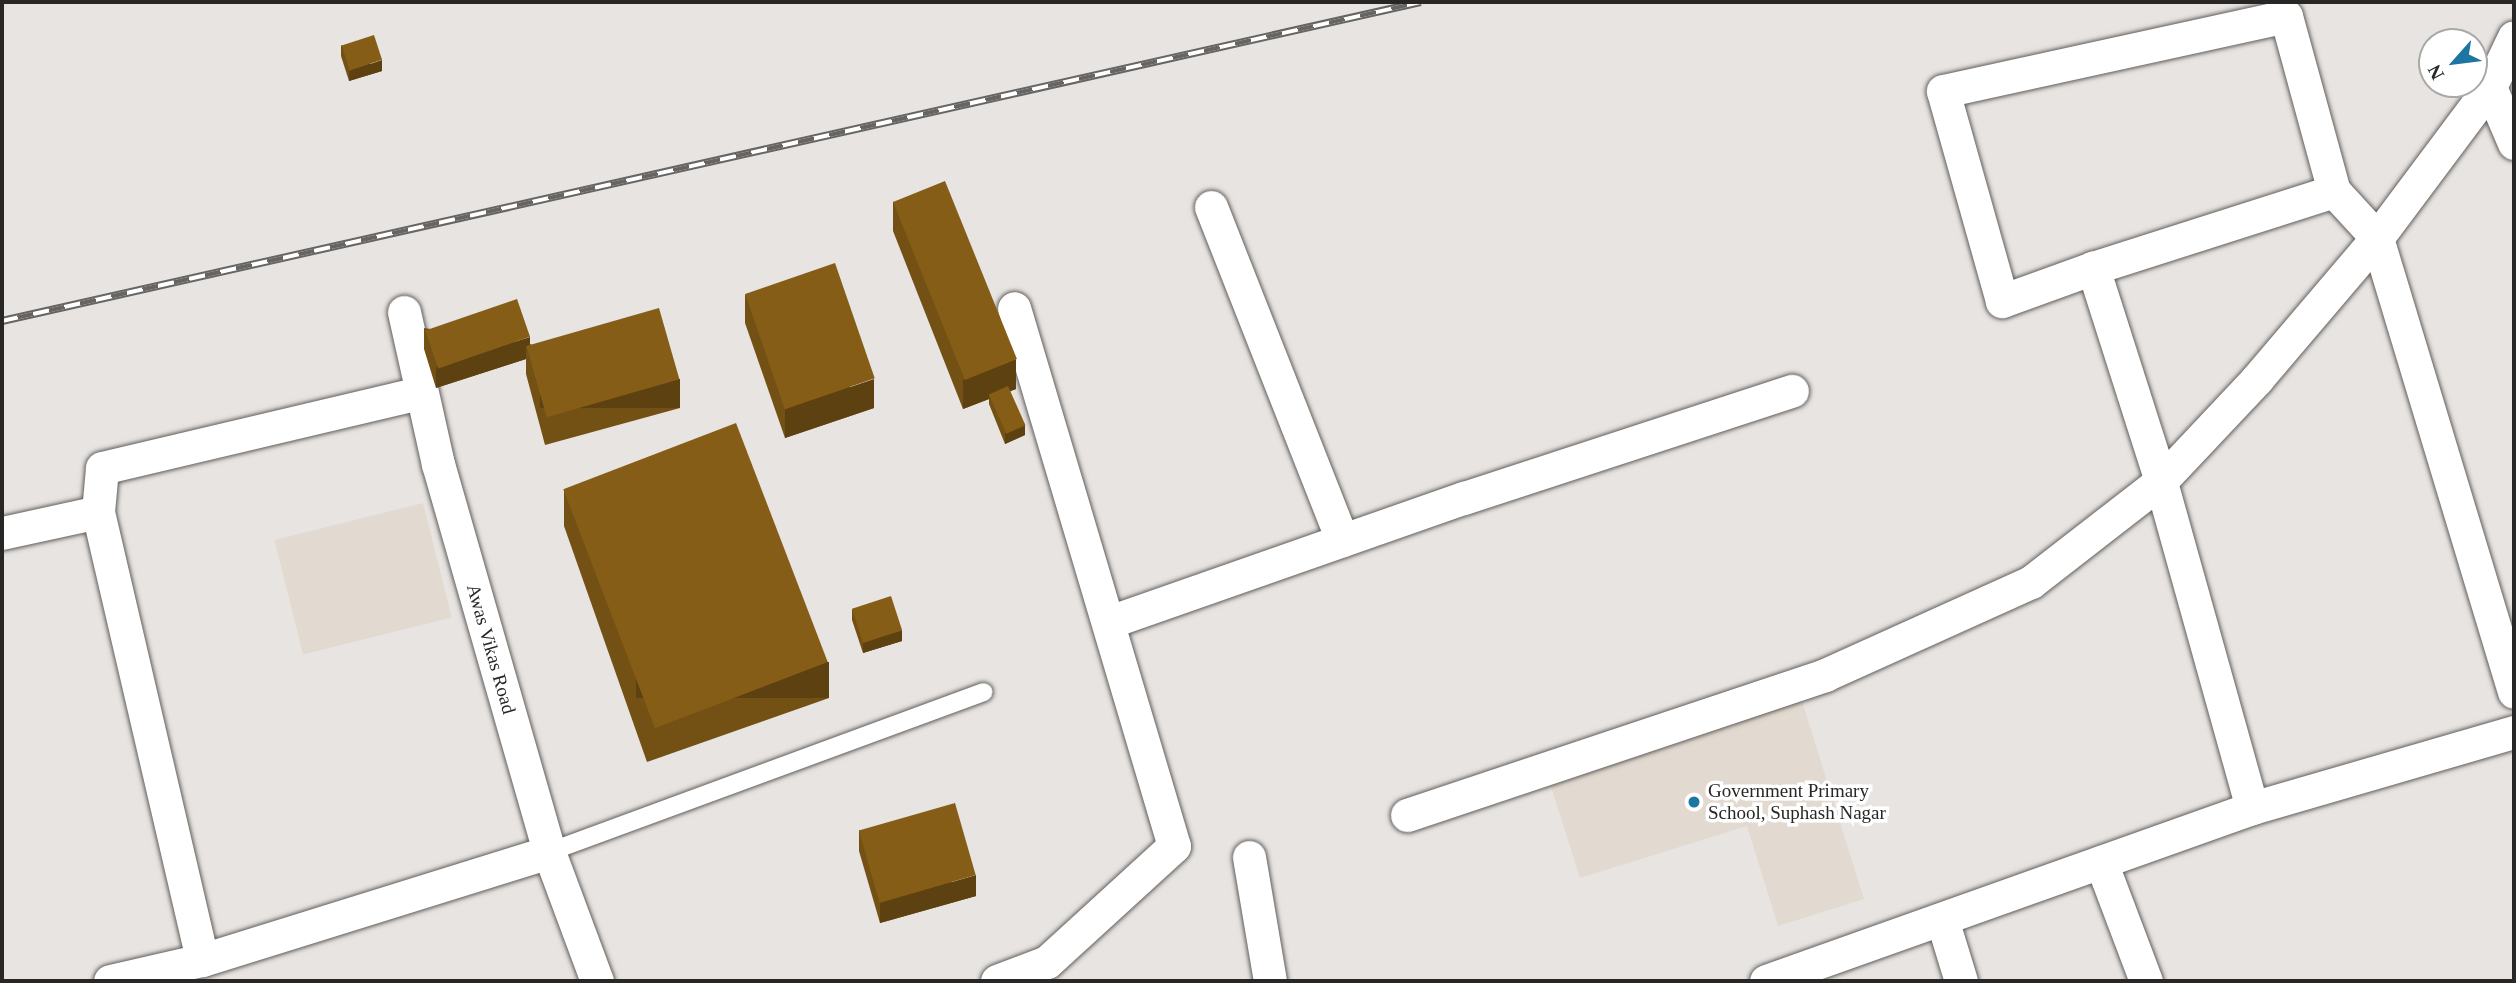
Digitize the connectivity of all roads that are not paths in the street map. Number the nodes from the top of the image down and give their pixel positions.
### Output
1 (2514, 37) edge
2 (2490, 87) junction
3 (2514, 143) edge
4 (2334, 191) junction
5 (1211, 207) dead end
6 (2377, 238) junction
7 (2093, 268) junction
8 (1014, 308) dead end
9 (404, 312) dead end
10 (1793, 391) dead end
11 (420, 393) junction
12 (2161, 481) junction
13 (98, 512) junction
14 (2, 533) edge
15 (1342, 540) junction
16 (1109, 622) junction
17 (985, 692) dead end
18 (2514, 692) edge
19 (2514, 732) edge
20 (2252, 808) junction
21 (1407, 815) dead end
22 (549, 852) junction
23 (1250, 857) dead end
24 (2101, 862) junction
25 (1942, 919) junction
26 (202, 960) junction
27 (1782, 979) edge
28 (110, 981) edge
29 (597, 981) edge
30 (997, 981) edge
31 (1270, 981) edge
32 (1961, 981) edge
33 (2146, 981) edge

1 - 2 street
2 - 3 street
2 - 6 street
4 - 6 street
4 - 7 street
4 - 7 street
5 - 15 street
6 - 12 street
6 - 18 street
7 - 12 street
8 - 16 street
9 - 11 street, Awas Vikas Road
10 - 15 street
11 - 13 street
11 - 22 street, Awas Vikas Road
12 - 20 street
12 - 21 street
13 - 14 street
13 - 26 street
15 - 16 street
16 - 30 street
17 - 22 lane
19 - 20 street
20 - 24 street
22 - 26 street
22 - 29 street, Awas Vikas Road
23 - 31 street
24 - 25 street
24 - 33 street
25 - 27 street
25 - 32 street
26 - 28 street

